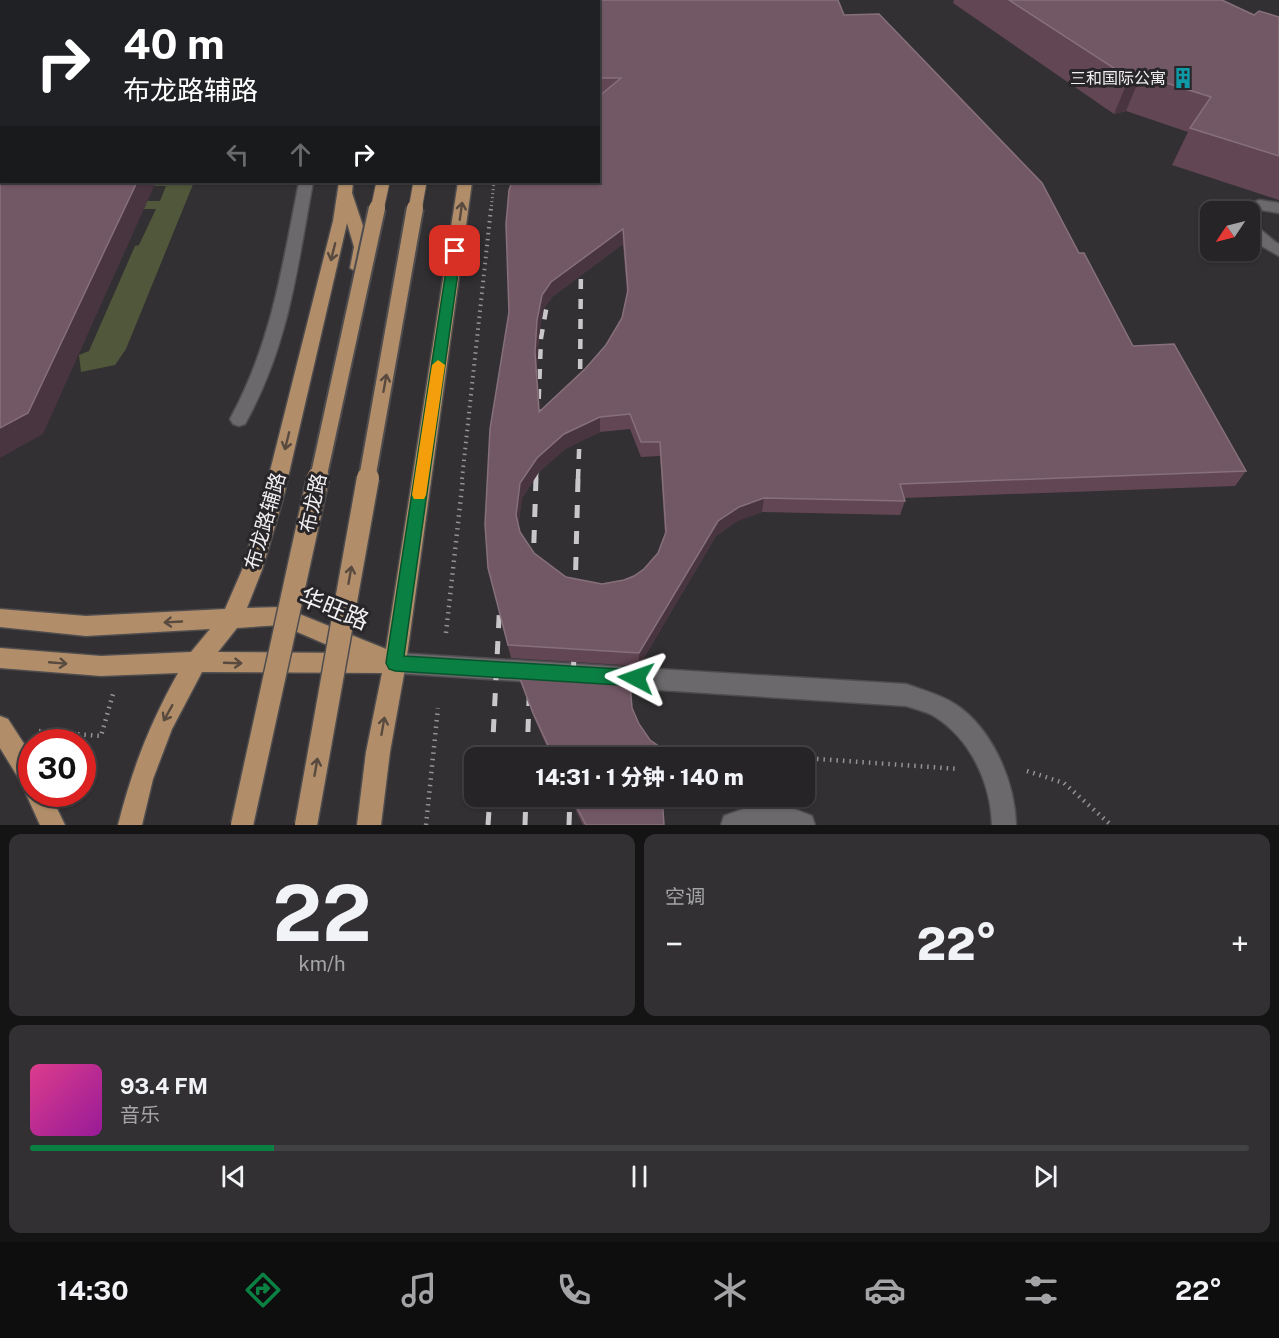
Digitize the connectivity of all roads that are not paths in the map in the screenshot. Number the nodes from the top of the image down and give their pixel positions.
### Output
1 (306, 183) edge
2 (383, 183) edge
3 (420, 183) edge
4 (465, 183) edge
5 (346, 188) edge
6 (1260, 205) edge
7 (1279, 208) edge
8 (1260, 240) edge
9 (1279, 251) edge
10 (239, 420) dead end
11 (282, 616) junction
12 (0, 618) edge
13 (232, 618) junction
14 (0, 658) edge
15 (196, 662) junction
16 (395, 663) junction
17 (271, 664) junction
18 (0, 727) edge
19 (18, 756) edge
20 (44, 807) edge
21 (53, 825) edge
22 (130, 825) edge
23 (235, 825) edge
24 (242, 825) edge
25 (306, 825) edge
26 (369, 825) edge
27 (733, 825) edge
28 (803, 825) edge
29 (1004, 825) edge

1 - 10 street
2 - 24 main road, 布龙路, bridge
25 -> 3 main road, bridge
16 -> 4 main road
5 - 11 main road, 布龙路辅路
5 -> 13 main road, 布龙路辅路
6 - 7 street
8 - 9 street
11 - 13 main road, 华旺路
11 - 16 main road, 华旺路
11 - 17 main road, 布龙路辅路
13 -> 12 main road, 华旺路
13 - 15 main road, 布龙路辅路
14 -> 15 main road, 华旺路
15 -> 17 main road, 华旺路
15 -> 22 main road, 布龙路辅路
16 - 17 main road, 华旺路
26 -> 16 main road
16 - 29 street
17 - 23 main road, 布龙路辅路
18 - 19 main road
20 - 21 main road
27 - 28 street

